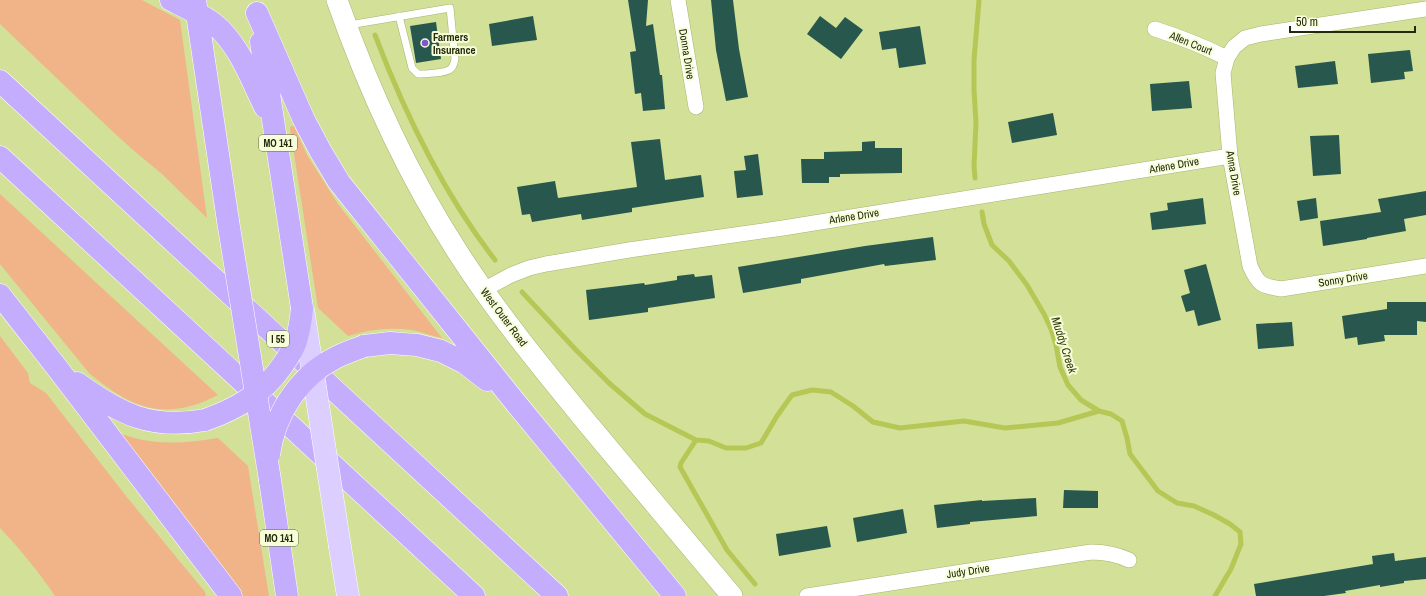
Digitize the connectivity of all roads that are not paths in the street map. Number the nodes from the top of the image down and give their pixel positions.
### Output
1 (171, 0) edge
2 (337, 0) edge
3 (678, 0) edge
4 (196, 7) edge
5 (256, 7) edge
6 (1426, 9) edge
7 (399, 16) junction
8 (346, 25) junction
9 (1155, 29) dead end
10 (1227, 58) junction
11 (0, 81) edge
12 (696, 107) dead end
13 (275, 126) junction
14 (1230, 156) junction
15 (0, 158) edge
16 (1426, 266) edge
17 (1261, 284) joint
18 (483, 290) junction
19 (0, 295) edge
20 (301, 297) junction
21 (58, 369) junction
22 (313, 372) junction
23 (256, 394) junction
24 (515, 402) junction
25 (269, 474) junction
26 (1129, 560) dead end
27 (231, 596) edge
28 (288, 596) edge
29 (348, 596) edge
30 (474, 596) edge
31 (556, 596) edge
32 (675, 596) edge
33 (732, 596) edge
34 (807, 596) edge

1 - 4 highway
2 - 8 street, West Outer Road
3 - 12 street, Donna Drive
4 - 13 highway
4 - 23 highway, MO 141, bridge
5 - 13 highway, MO 141
5 - 24 highway
6 - 10 street
7 - 7 lane
7 - 8 lane
8 - 18 street, West Outer Road
9 - 10 street, Allen Court
10 - 14 street, Anna Drive
11 - 31 highway, I 55
13 - 20 highway, MO 141
14 - 17 street, Anna Drive
14 - 18 street, Arlene Drive
15 - 30 highway
16 - 17 street, Sonny Drive
18 - 33 street, West Outer Road
19 - 21 highway
20 - 22 main road, MO 141, bridge
20 - 23 highway, bridge
21 - 23 highway, bridge
21 - 27 highway
22 - 24 highway, bridge
22 - 25 highway, bridge
22 - 29 main road, MO 141, bridge
23 - 25 highway, MO 141, bridge
24 - 32 highway
25 - 28 highway, MO 141
26 - 34 street, Judy Drive

